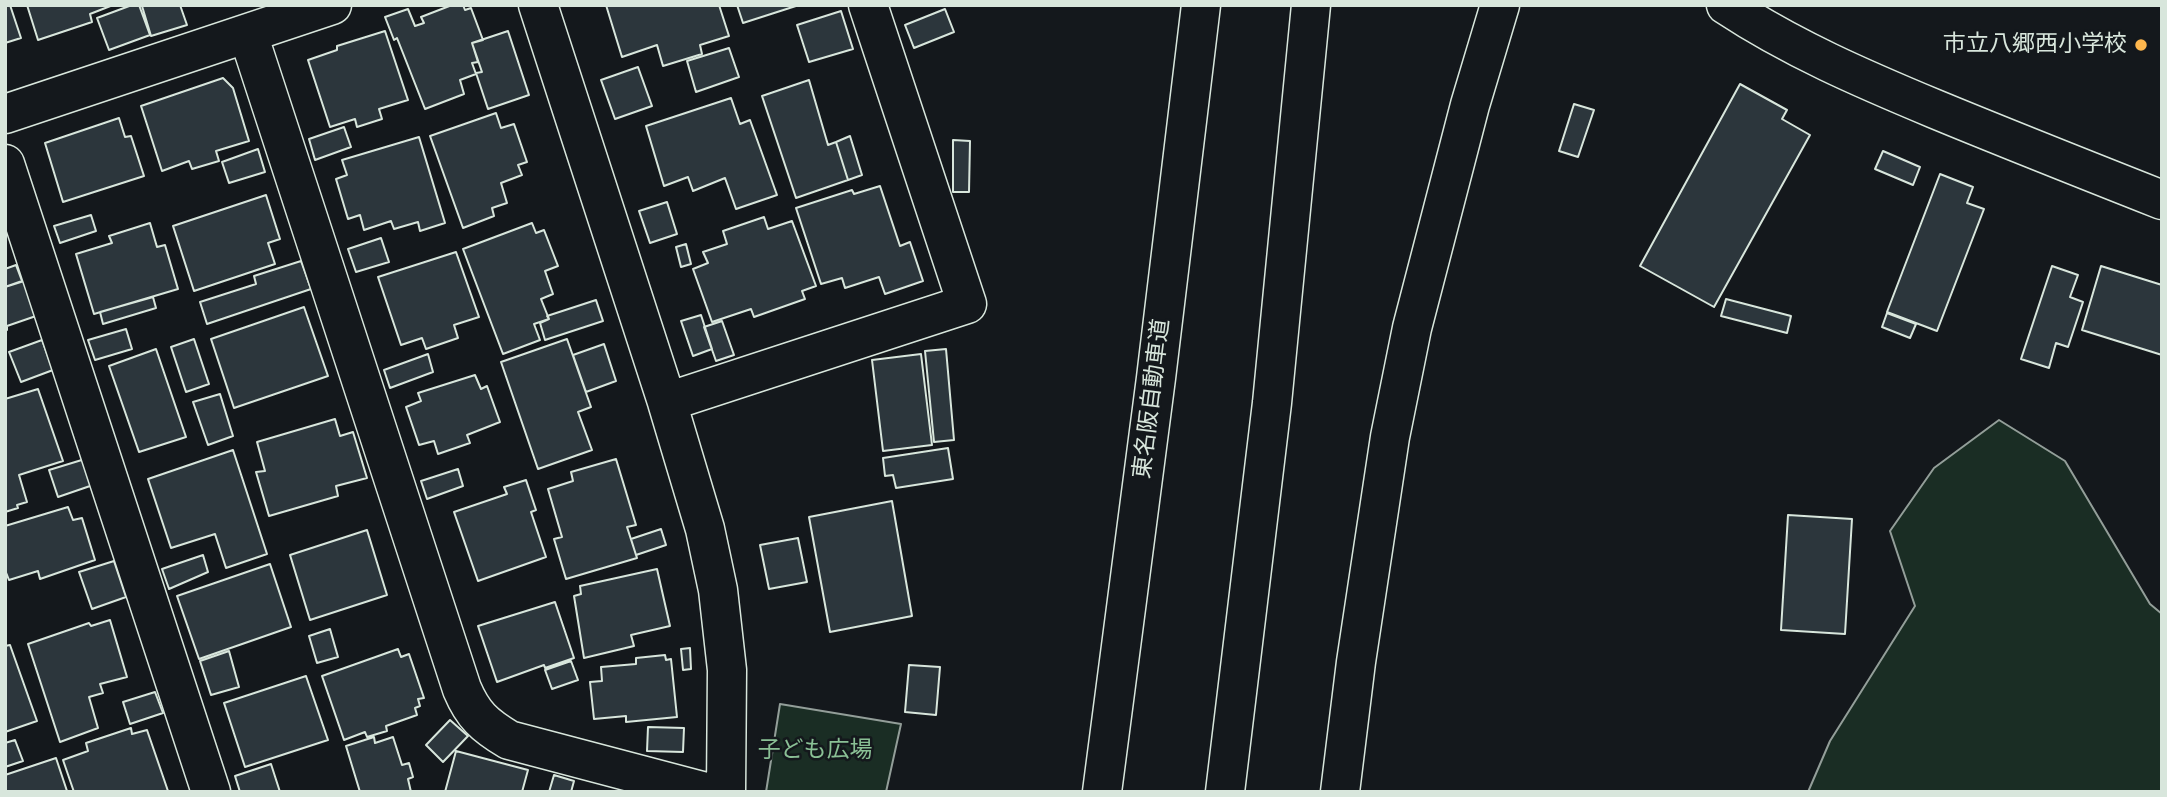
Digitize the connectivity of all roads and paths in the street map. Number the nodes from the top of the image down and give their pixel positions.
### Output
1 (332, 5) edge
2 (538, 5) edge
3 (868, 5) edge
4 (1201, 5) edge
5 (1311, 5) edge
6 (1500, 5) edge
7 (1726, 5) edge
8 (248, 34) junction
9 (5, 114) edge
10 (5, 163) edge
11 (2162, 200) edge
12 (667, 402) junction
13 (211, 792) edge
14 (706, 792) edge
15 (726, 792) edge
16 (1102, 792) edge
17 (1225, 792) edge
18 (1340, 792) edge

1 - 8 main road
2 - 12 main road
3 - 12 main road
4 - 16 main road, 東名阪自動車道
5 - 17 main road
6 - 18 main road
7 - 11 main road
8 - 9 main road
8 - 14 main road
10 - 13 main road
12 - 15 main road

